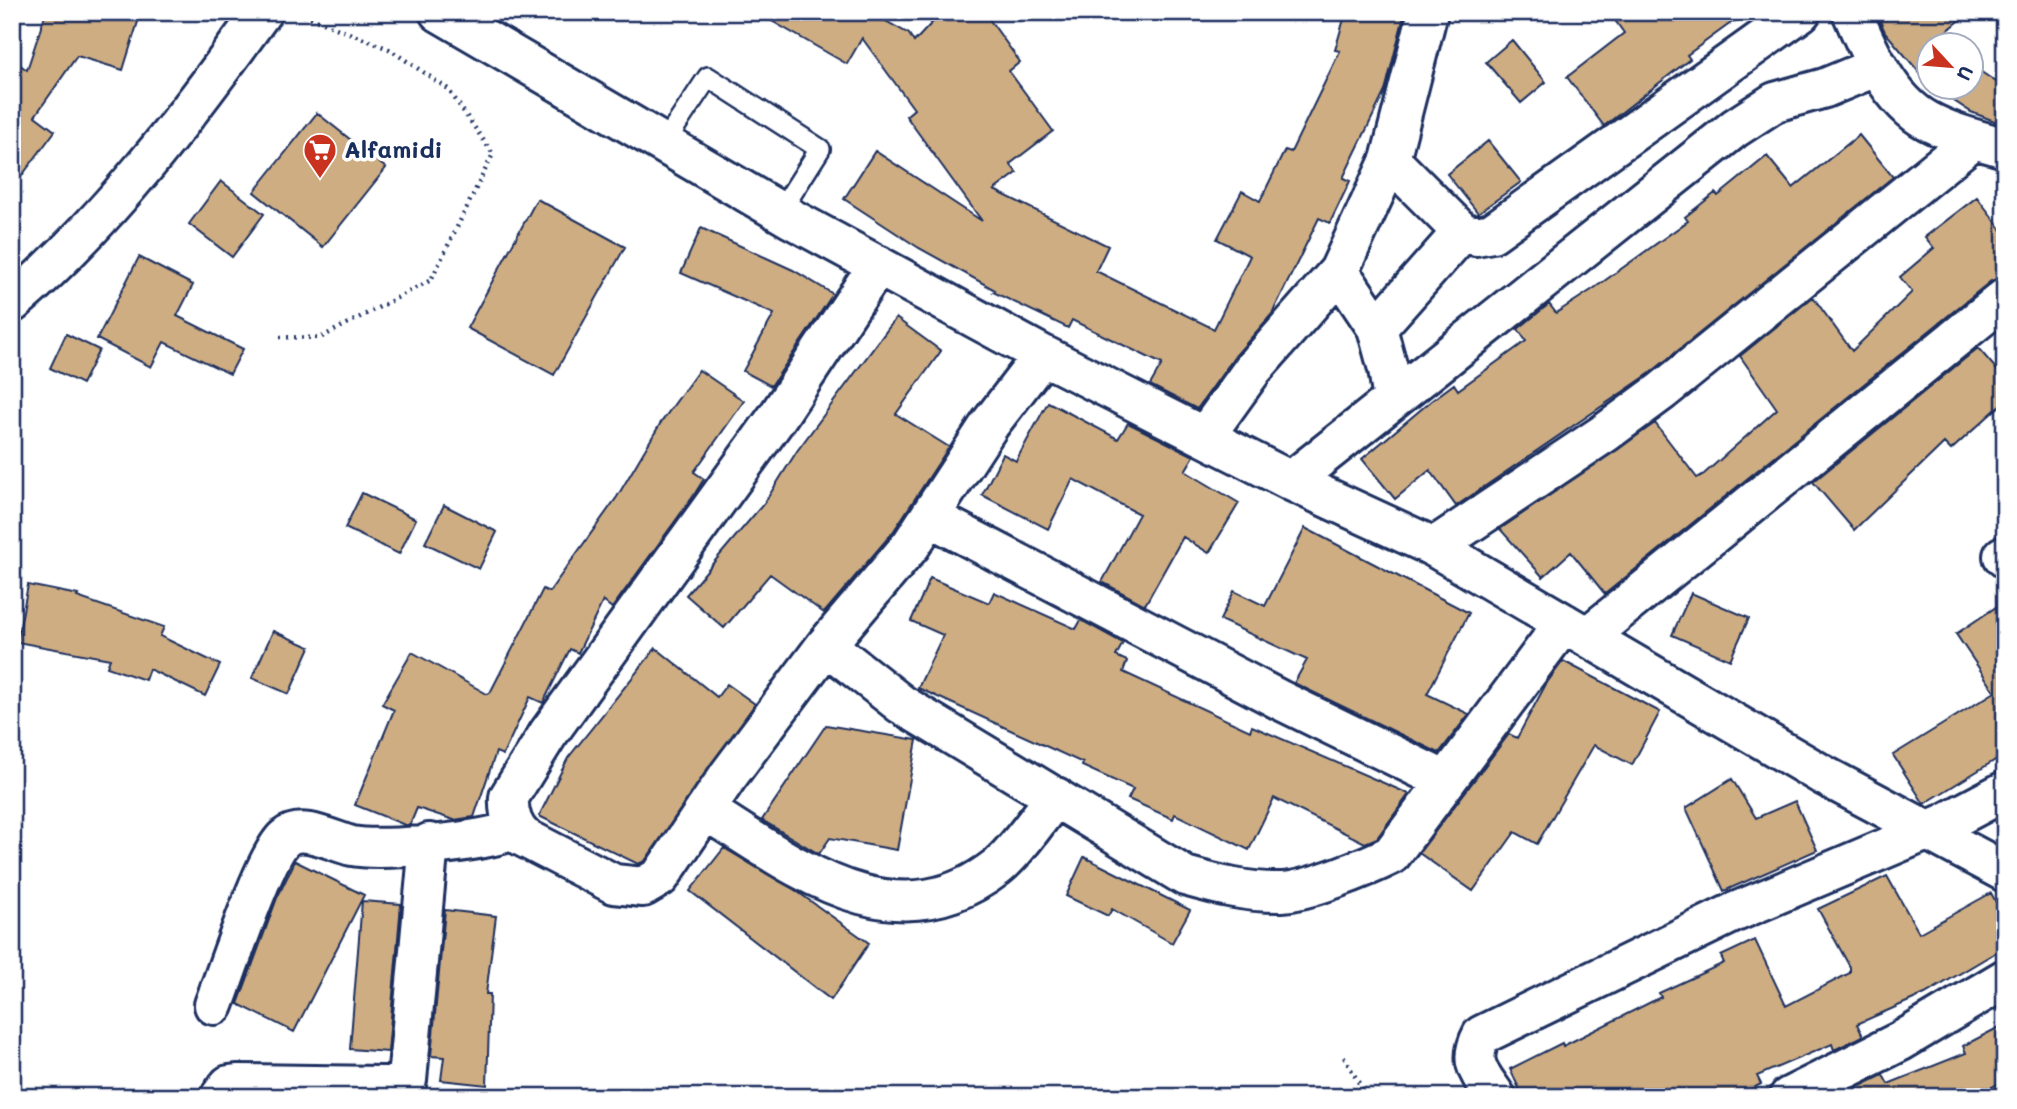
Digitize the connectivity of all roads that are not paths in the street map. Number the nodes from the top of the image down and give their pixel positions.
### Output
1 (262, 12) edge
2 (439, 12) edge
3 (1801, 12) edge
4 (1852, 12) edge
5 (1429, 13) edge
6 (1878, 66) junction
7 (1990, 144) edge
8 (663, 145) junction
9 (1390, 160) junction
10 (780, 212) junction
11 (1462, 232) junction
12 (878, 265) junction
13 (1339, 271) junction
14 (2005, 298) edge
15 (12, 303) edge
16 (1377, 328) junction
17 (1043, 355) junction
18 (1393, 400) junction
19 (1205, 436) junction
20 (1291, 481) junction
21 (930, 517) junction
22 (1434, 547) junction
23 (1576, 630) junction
24 (826, 645) junction
25 (1446, 780) junction
26 (2005, 791) edge
27 (1056, 797) junction
28 (705, 810) junction
29 (1925, 829) junction
30 (516, 830) junction
31 (429, 843) junction
32 (2005, 872) edge
33 (2005, 978) edge
34 (214, 1005) dead end
35 (220, 1097) edge
36 (1496, 1097) edge
37 (1789, 1097) edge

1 - 15 street
2 - 8 street
3 - 11 street
4 - 6 street
5 - 9 street
6 - 7 street
6 - 18 street
7 - 22 street
8 - 10 street
8 - 10 lane
9 - 11 street
9 - 13 street
10 - 12 street
11 - 16 street
12 - 17 street
12 - 30 street
13 - 16 street
13 - 19 street
14 - 23 street
16 - 18 street
17 - 19 street
17 - 21 street
18 - 20 street
19 - 20 street
20 - 22 street
21 - 24 street
21 - 25 street
22 - 23 street
23 - 25 street
23 - 29 street
24 - 27 street
24 - 28 street
25 - 27 street
26 - 29 street
27 - 28 street
28 - 30 street
29 - 32 street
29 - 36 street
30 - 31 street
31 - 34 street
31 - 35 street
33 - 37 street

